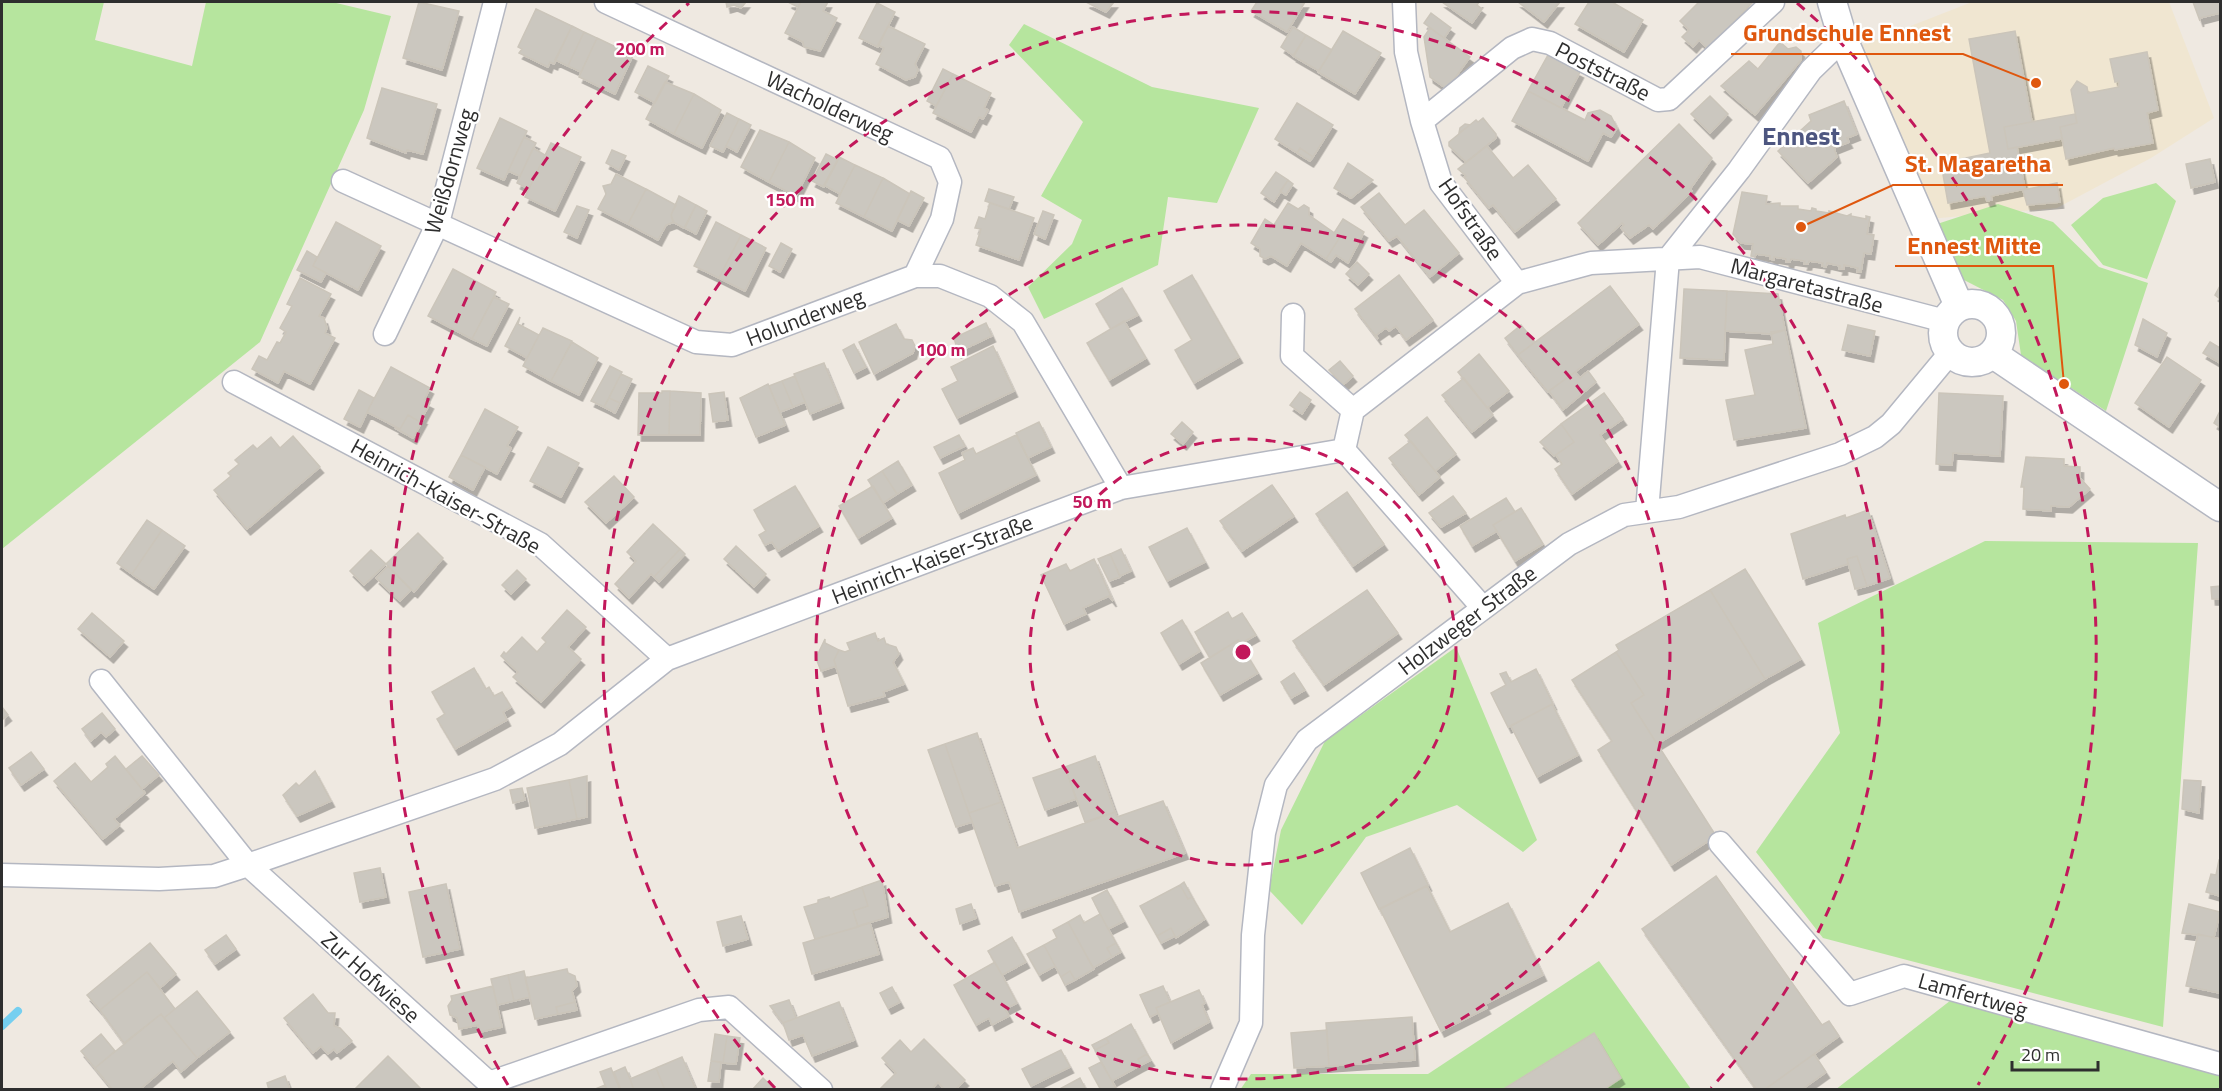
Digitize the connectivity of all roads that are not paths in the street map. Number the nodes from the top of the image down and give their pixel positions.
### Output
1 (495, 2) edge
2 (606, 2) edge
3 (1404, 2) edge
4 (1773, 2) edge
5 (1832, 2) edge
6 (1843, 39) junction
7 (1422, 121) junction
8 (343, 181) dead end
9 (438, 223) junction
10 (1668, 259) junction
11 (915, 276) junction
12 (1517, 283) junction
13 (1952, 314) junction
14 (1293, 315) dead end
15 (385, 334) dead end
16 (1950, 353) junction
17 (1993, 354) junction
18 (234, 382) dead end
19 (1353, 410) junction
20 (1344, 450) junction
21 (1121, 488) junction
22 (2220, 507) edge
23 (1647, 511) junction
24 (1483, 608) junction
25 (667, 659) junction
26 (101, 681) dead end
27 (1720, 843) dead end
28 (248, 865) junction
29 (2, 875) edge
30 (2220, 1064) edge
31 (491, 1086) edge
32 (821, 1089) edge
33 (1222, 1089) edge

1 - 9 street, Weißdornweg
2 - 11 street, Wacholderweg
3 - 7 street, Hofstraße
4 - 7 street, Poststraße
5 - 6 street
6 - 10 street
6 - 13 street
7 - 12 street, Hofstraße
8 - 9 street, Holunderweg
9 - 11 street, Holunderweg
9 - 15 street, Weißdornweg
10 - 12 street, Hofstraße
10 - 13 street, Margaretastraße
10 - 23 street
11 - 21 street, Holunderweg
12 - 19 street
13 - 16 street
13 - 17 street
14 - 19 street
16 - 17 street
16 - 23 street, Holzweger Straße
17 - 22 street
18 - 25 street, Heinrich-Kaiser-Straße
19 - 20 street
20 - 21 street, Heinrich-Kaiser-Straße
20 - 24 street
21 - 25 street, Heinrich-Kaiser-Straße
23 - 24 street, Holzweger Straße
24 - 33 street, Holzweger Straße
25 - 28 street, Heinrich-Kaiser-Straße
26 - 28 street
27 - 30 street, Lamfertweg
28 - 29 street, Heinrich-Kaiser-Straße
28 - 31 street, Zur Hofwiese
31 - 32 street

